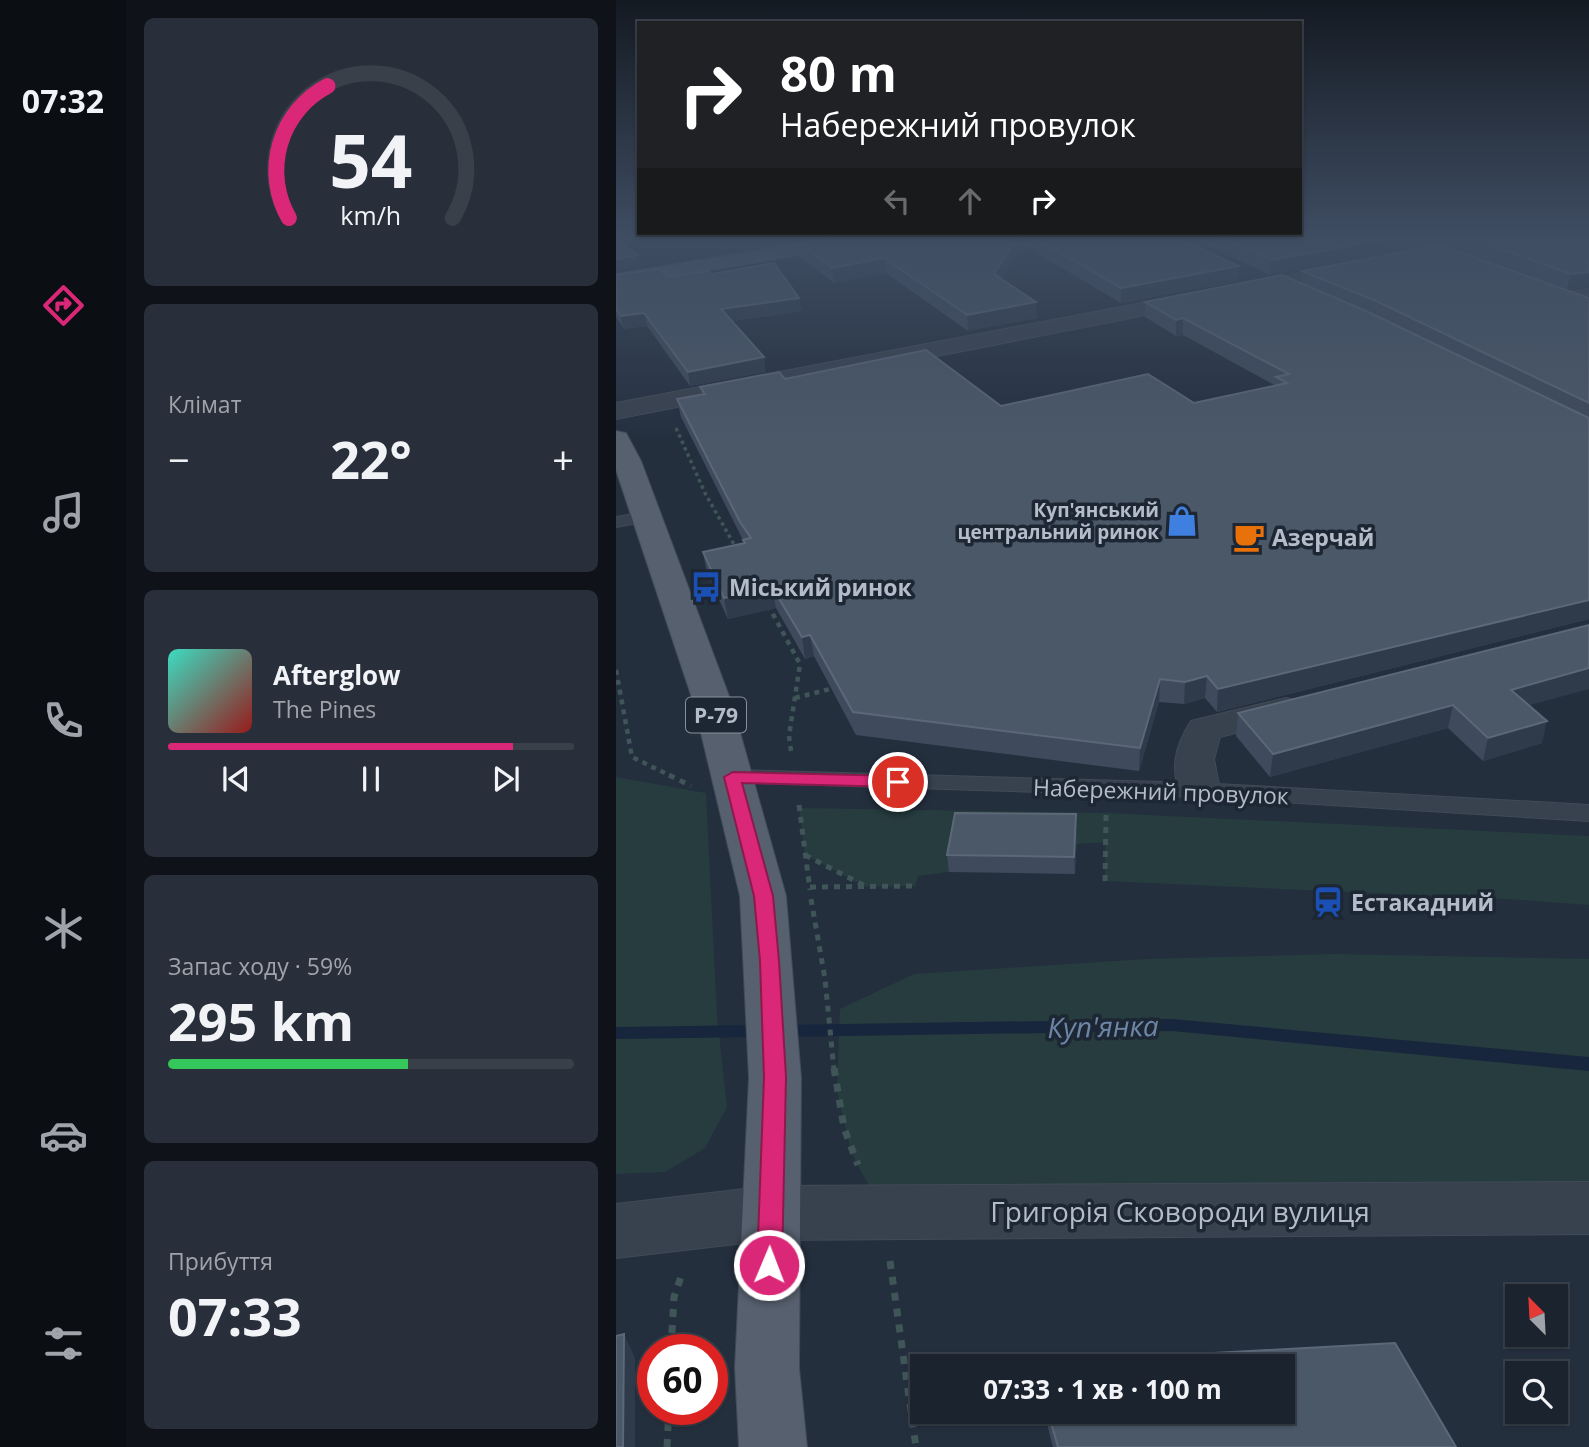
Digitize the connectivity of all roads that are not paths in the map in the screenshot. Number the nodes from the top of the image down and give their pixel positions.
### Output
1 (1174, 305) edge
2 (616, 411) edge
3 (616, 439) edge
4 (631, 519) edge
5 (1323, 699) edge
6 (733, 777) junction
7 (1199, 790) junction
8 (1589, 813) edge
9 (1589, 1208) edge
10 (771, 1213) junction
11 (616, 1231) edge
12 (774, 1447) edge

1 - 2 street
3 - 4 main road, Р-79
4 - 6 main road, Р-79
5 - 7 street
6 - 7 lane, Набережний провулок
6 - 10 main road, Р-79
7 - 8 lane, Набережний провулок
9 - 10 street, Григорія Сковороди вулиця
10 - 11 street, Григорія Сковороди вулиця
10 - 12 main road, Р-79

